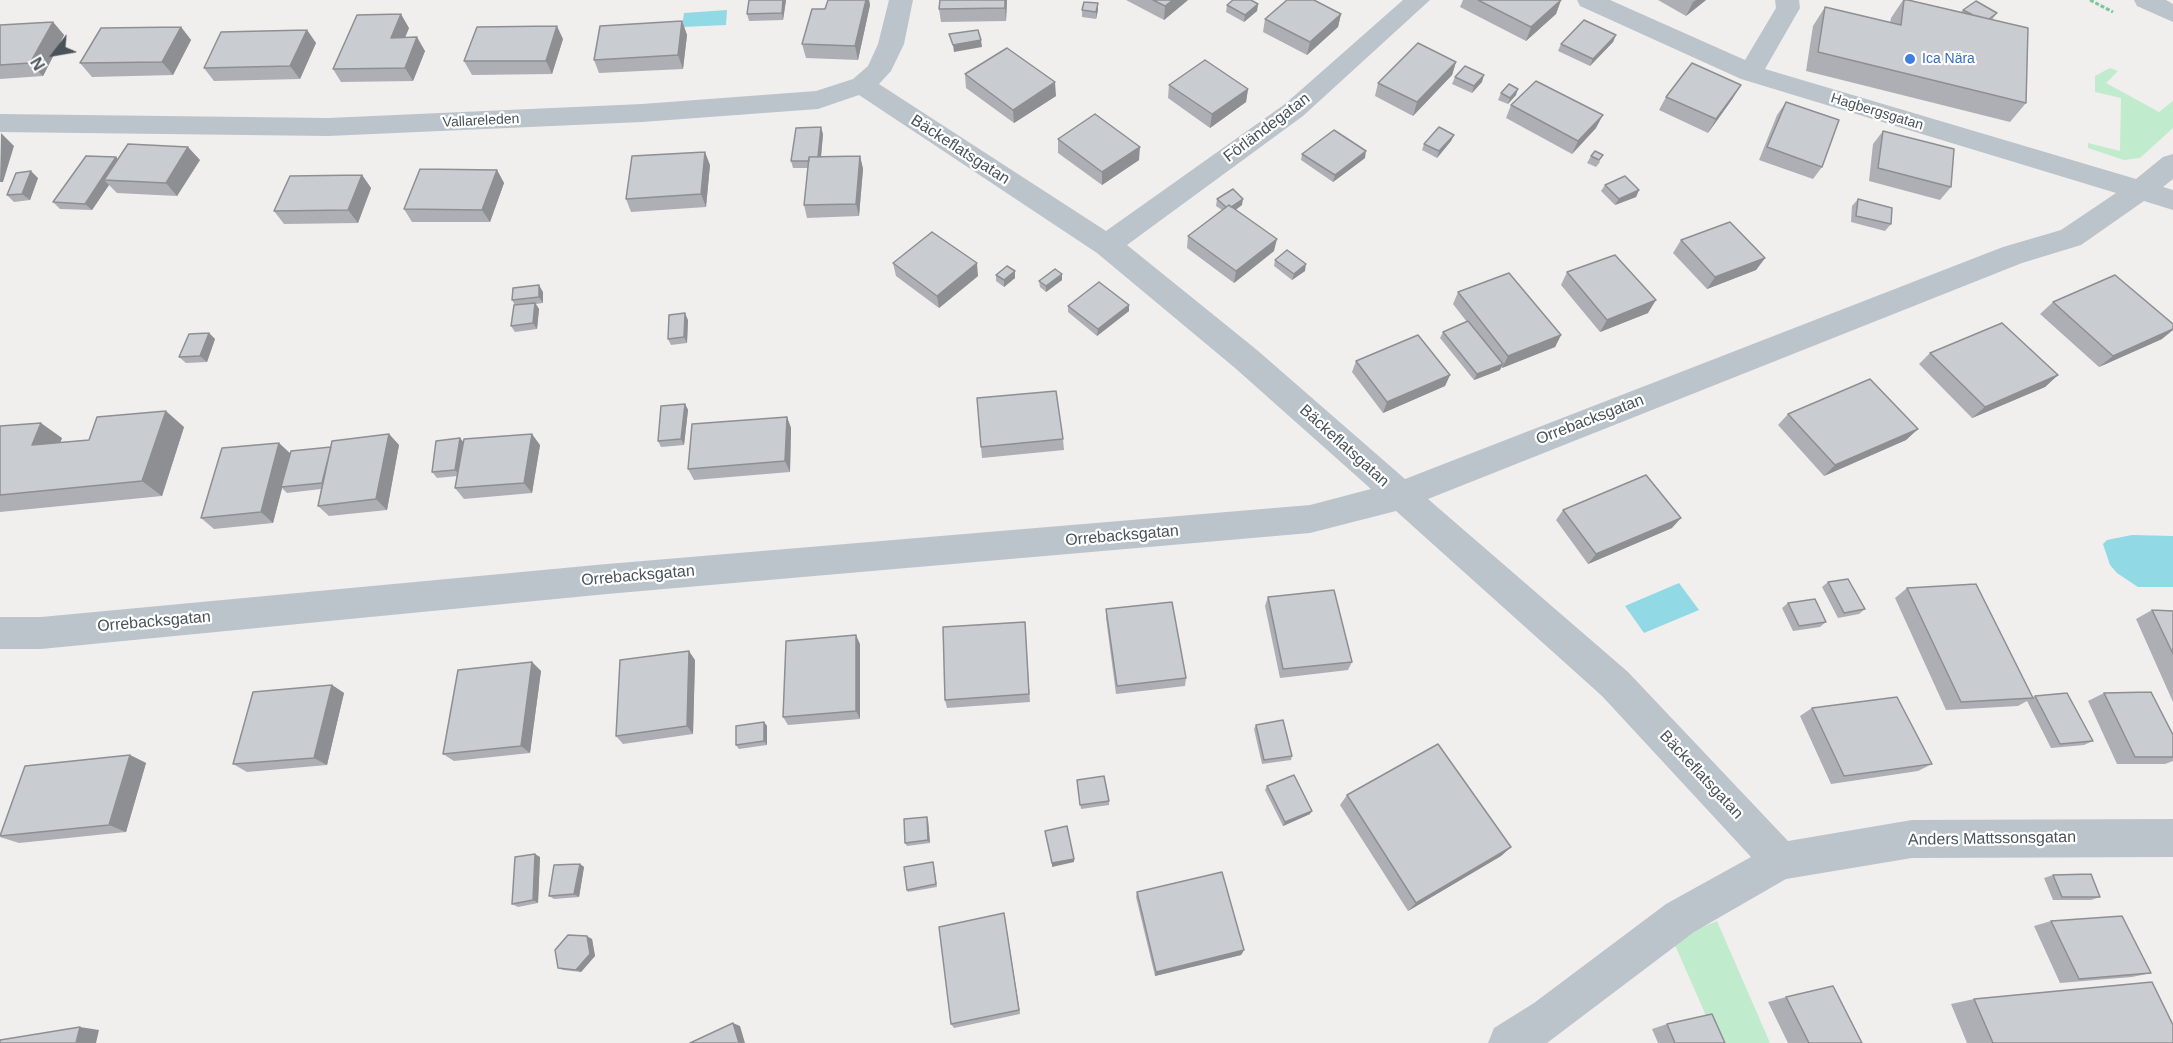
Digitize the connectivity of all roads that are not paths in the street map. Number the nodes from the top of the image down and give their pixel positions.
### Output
1 (901, 0) edge
2 (1418, 0) edge
3 (1589, 0) edge
4 (1787, 0) edge
5 (2146, 0) edge
6 (2173, 14) edge
7 (1750, 73) junction
8 (862, 85) junction
9 (0, 123) edge
10 (2173, 164) edge
11 (2139, 191) junction
12 (2173, 201) edge
13 (1107, 245) junction
14 (1399, 496) junction
15 (0, 633) edge
16 (2173, 838) edge
17 (1781, 861) junction
18 (1509, 1043) edge

1 - 8 street, Vallareleden
2 - 13 street, Förländegatan
3 - 7 street, Hagbergsgatan
4 - 7 street
5 - 6 street
7 - 11 street, Hagbergsgatan
8 - 9 street, Vallareleden
8 - 13 street, Bäckeflatsgatan
10 - 11 street, Orrebacksgatan
11 - 12 street, Hagbergsgatan
11 - 14 street, Orrebacksgatan
13 - 14 street, Bäckeflatsgatan
14 - 15 street, Orrebacksgatan
14 - 17 street, Bäckeflatsgatan
16 - 17 street, Anders Mattssonsgatan
17 - 18 street, Anders Mattssonsgatan

